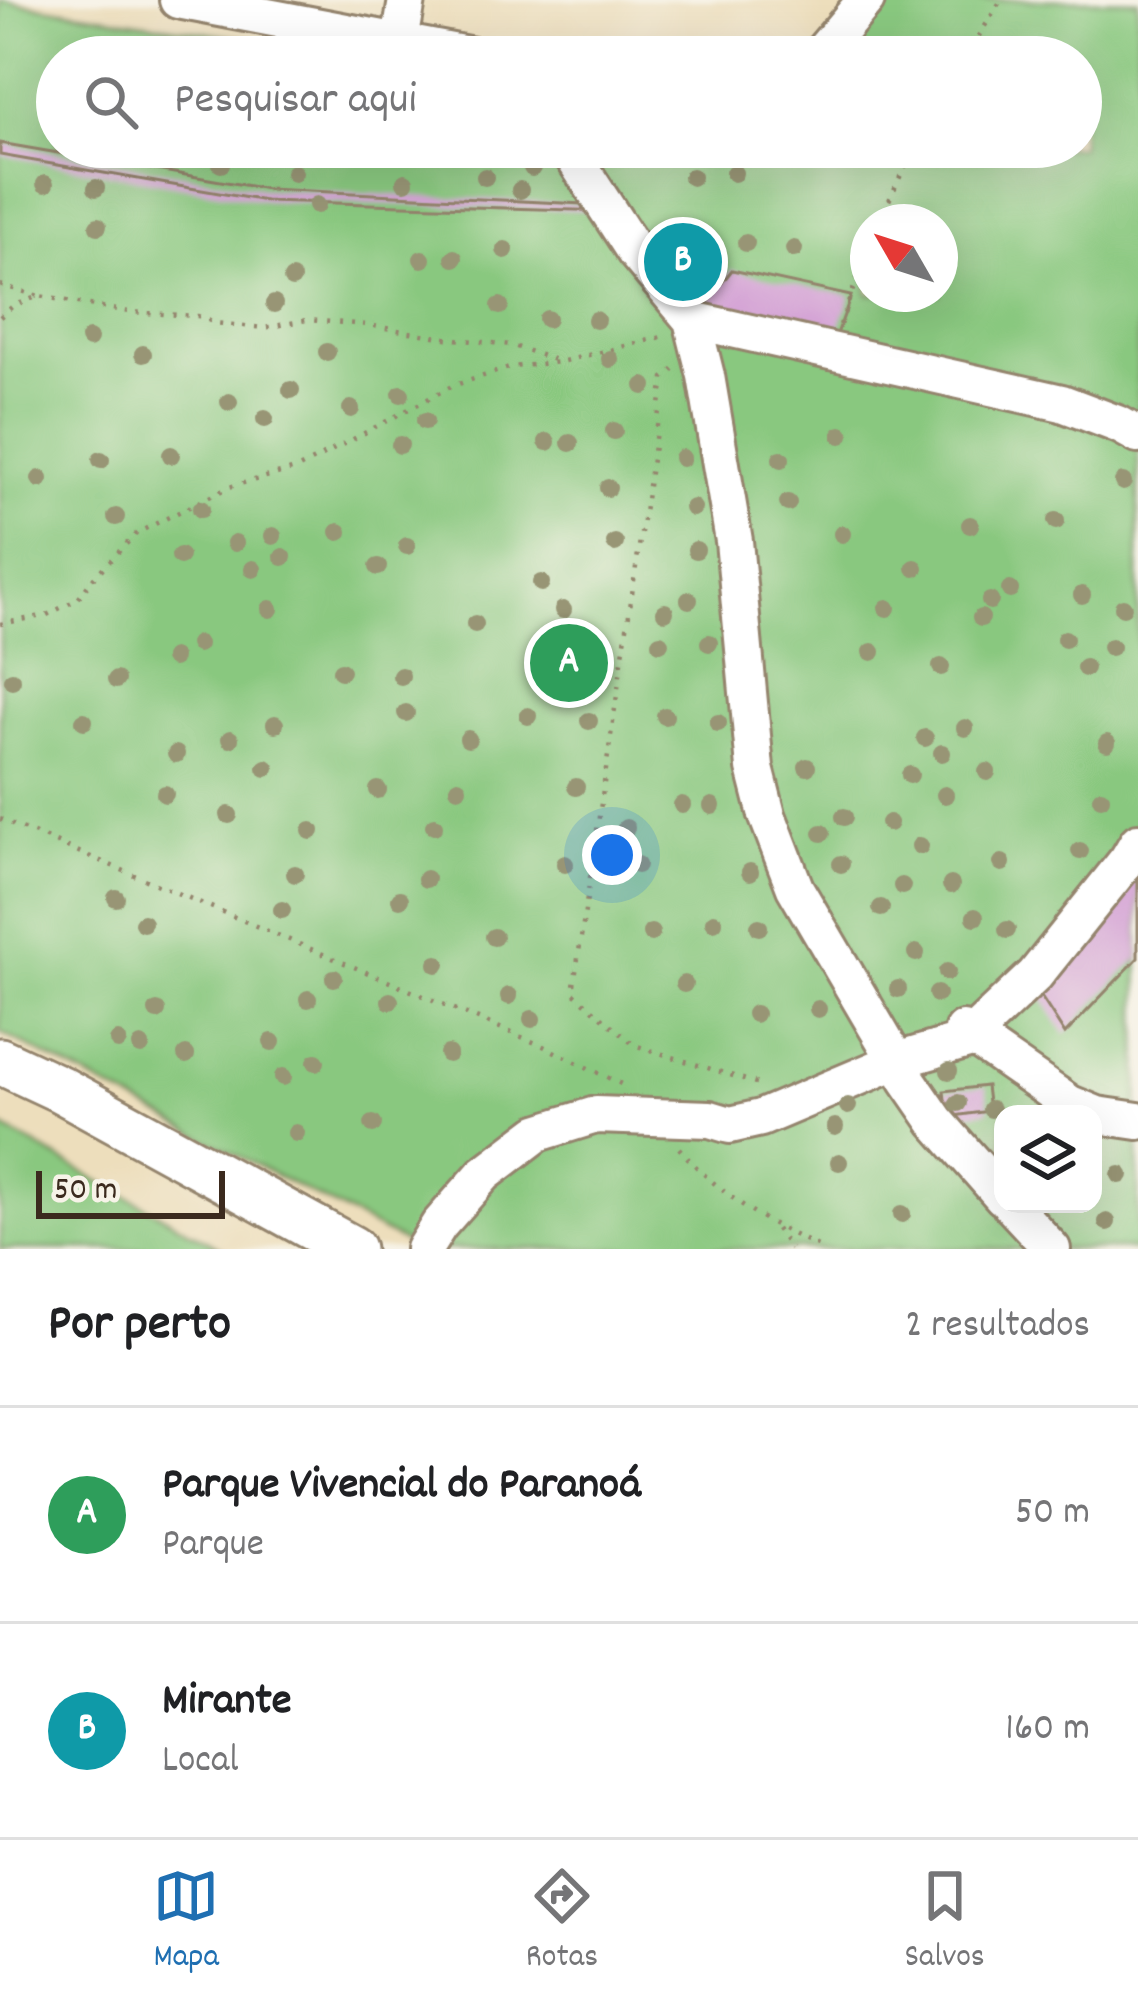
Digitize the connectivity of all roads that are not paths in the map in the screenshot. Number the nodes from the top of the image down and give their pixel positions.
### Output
1 (178, 0) edge
2 (407, 0) edge
3 (866, 0) edge
4 (368, 36) edge
5 (401, 36) edge
6 (836, 36) edge
7 (581, 168) edge
8 (696, 334) junction
9 (1138, 435) edge
10 (1138, 842) edge
11 (964, 1034) junction
12 (893, 1055) junction
13 (0, 1061) edge
14 (1020, 1082) junction
15 (1039, 1105) edge
16 (710, 1119) junction
17 (1138, 1121) edge
18 (1102, 1138) edge
19 (1138, 1144) edge
20 (994, 1187) edge
21 (1018, 1213) edge
22 (352, 1249) edge
23 (424, 1249) edge
24 (1052, 1249) edge

1 - 4 street
2 - 5 street
3 - 6 street
7 - 8 street
8 - 9 street
8 - 12 street
10 - 11 street
11 - 12 street
11 - 14 street
12 - 16 street
12 - 16 street
12 - 20 street
13 - 22 main road
14 - 15 street
14 - 17 street
16 - 23 street
18 - 19 street
21 - 24 street

